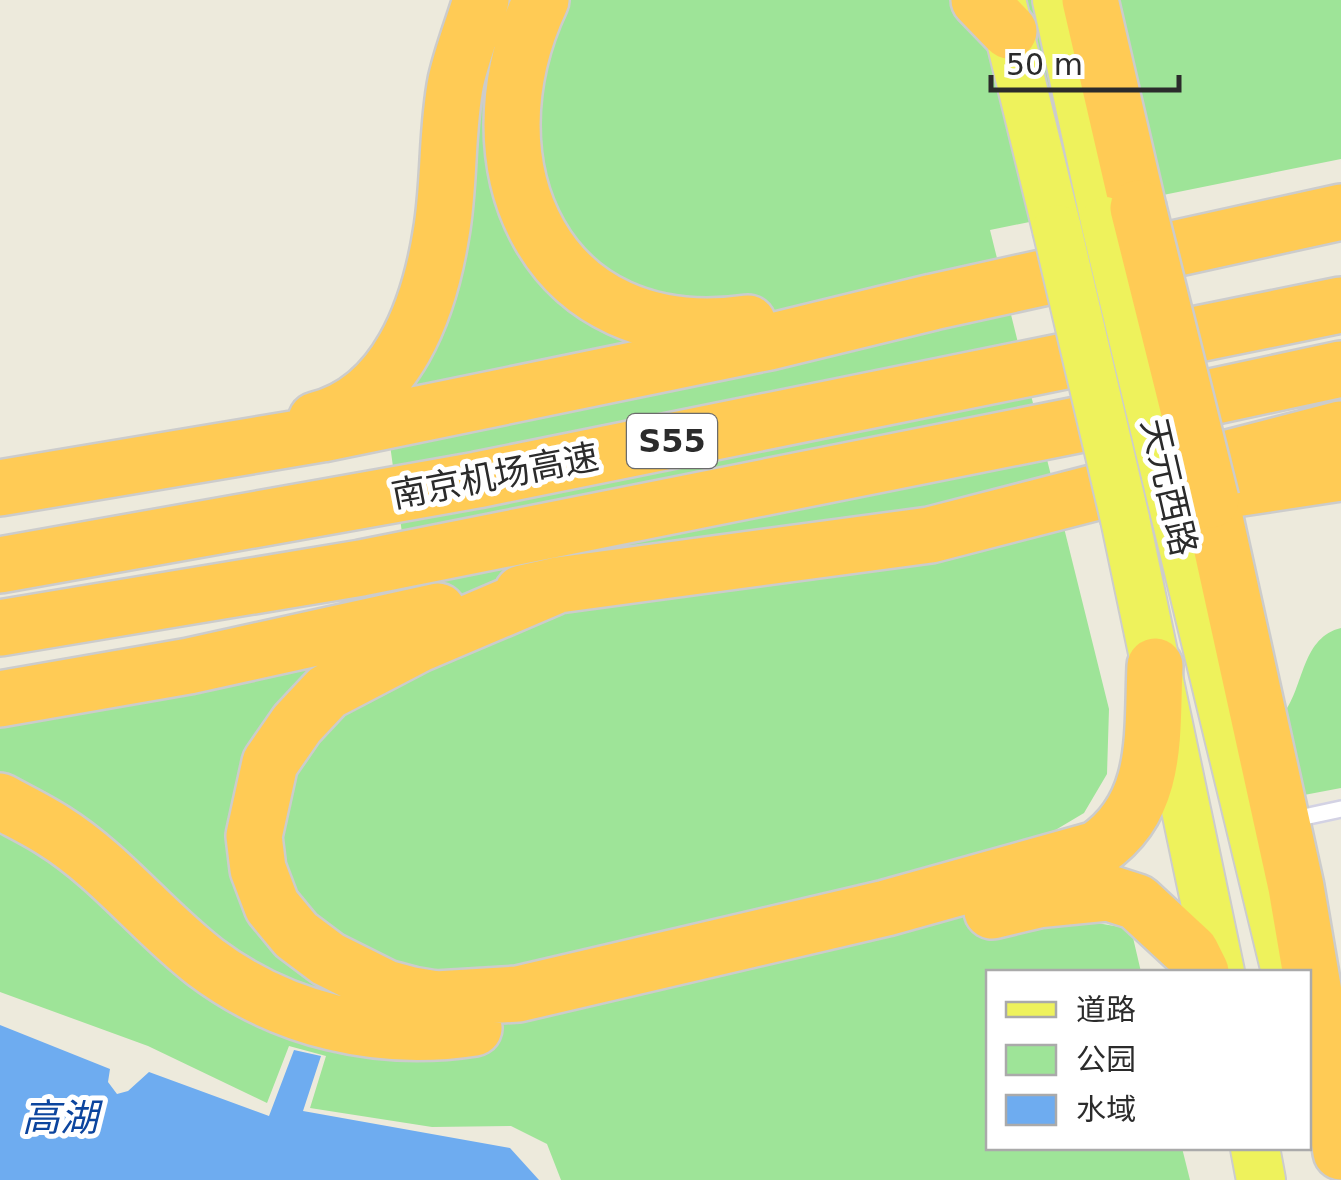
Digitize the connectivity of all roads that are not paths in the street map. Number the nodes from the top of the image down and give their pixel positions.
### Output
1 (481, 0) edge
2 (541, 0) edge
3 (1057, 0) edge
4 (1090, 0) edge
5 (996, 10) edge
6 (1341, 212) edge
7 (1122, 215) junction
8 (973, 294) junction
9 (1341, 305) edge
10 (1341, 368) edge
11 (1341, 428) edge
12 (100, 470) junction
13 (1341, 473) edge
14 (0, 488) edge
15 (1192, 505) junction
16 (930, 535) junction
17 (0, 565) edge
18 (558, 585) junction
19 (0, 628) edge
20 (1155, 666) junction
21 (0, 699) edge
22 (0, 801) edge
23 (1341, 809) edge
24 (1282, 822) junction
25 (1200, 970) edge
26 (1220, 970) edge
27 (1286, 970) edge
28 (1308, 970) edge
29 (1311, 984) edge
30 (1311, 1076) edge
31 (1255, 1150) edge
32 (1341, 1152) edge
33 (1261, 1180) edge
34 (1337, 1180) edge

1 - 12 highway
2 - 8 highway
3 - 7 main road
4 - 7 highway
5 - 20 main road, 天元西路, bridge
6 - 8 highway
7 - 15 highway, bridge
8 - 12 highway
9 - 17 highway, 南京机场高速 / S55
10 - 19 highway, 南京机场高速 / S55
11 - 16 highway
12 - 14 highway
13 - 16 highway
15 - 24 highway
15 - 27 main road, 天元西路
16 - 18 highway
18 - 20 highway
18 - 21 highway
20 - 26 main road, 天元西路
22 - 25 highway
23 - 24 lane
24 - 28 highway
29 - 32 highway
30 - 34 main road
31 - 33 main road

